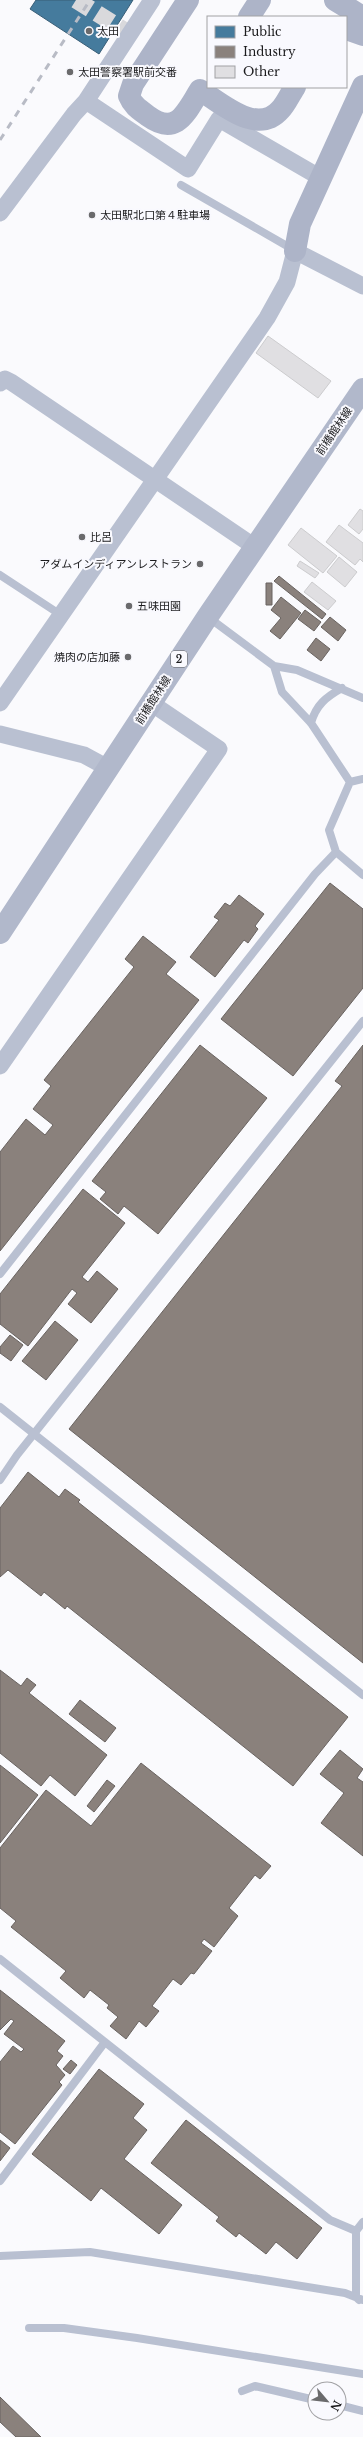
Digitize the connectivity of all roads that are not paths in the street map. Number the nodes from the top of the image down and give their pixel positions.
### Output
1 (152, 0) edge
2 (188, 0) edge
3 (260, 0) edge
4 (335, 0) edge
5 (250, 16) edge
6 (363, 17) edge
7 (347, 28) edge
8 (363, 35) edge
9 (204, 85) edge
10 (363, 86) edge
11 (208, 88) edge
12 (294, 88) edge
13 (86, 101) junction
14 (358, 114) edge
15 (322, 178) junction
16 (181, 185) dead end
17 (0, 213) edge
18 (295, 251) junction
19 (363, 286) edge
20 (2, 379) edge
21 (363, 389) edge
22 (155, 479) junction
23 (255, 547) junction
24 (0, 575) edge
25 (61, 615) junction
26 (208, 616) junction
27 (274, 666) junction
28 (342, 688) junction
29 (363, 698) edge
30 (0, 703) edge
31 (151, 703) junction
32 (311, 723) junction
33 (0, 734) edge
34 (108, 768) junction
35 (363, 779) edge
36 (350, 782) junction
37 (336, 852) junction
38 (363, 875) edge
39 (0, 932) edge
40 (363, 1021) edge
41 (0, 1066) edge
42 (0, 1274) edge
43 (0, 1407) edge
44 (34, 1435) junction
45 (0, 1480) edge
46 (363, 1695) edge
47 (0, 1959) edge
48 (105, 2042) junction
49 (0, 2181) edge
50 (363, 2222) edge
51 (356, 2231) junction
52 (0, 2256) edge
53 (360, 2299) edge
54 (363, 2303) edge
55 (29, 2328) dead end
56 (363, 2374) edge
57 (242, 2391) dead end
58 (307, 2398) edge
59 (347, 2407) edge
60 (363, 2411) edge

1 - 13 street
2 - 9 street
3 - 5 street
4 - 6 street
7 - 8 street
10 - 14 street
11 - 12 street
13 - 15 street
13 - 17 street
14 - 15 street
15 - 18 street
16 - 18 lane
18 - 19 street
18 - 22 street
20 - 22 street
21 - 23 main road, 前橋館林線 / 2
22 - 23 street
22 - 25 street
23 - 26 main road, 前橋館林線 / 2
24 - 25 lane
25 - 30 street
26 - 27 lane
26 - 31 main road, 前橋館林線 / 2
27 - 28 lane
27 - 32 lane
28 - 29 lane
28 - 32 lane
31 - 34 main road, 前橋館林線 / 2
31 - 41 street
32 - 36 lane
33 - 34 street
34 - 39 main road, 前橋館林線 / 2
35 - 36 lane
36 - 37 lane
37 - 38 lane
37 - 42 lane
40 - 44 lane
43 - 44 lane
44 - 45 lane
44 - 46 lane
47 - 48 lane
48 - 49 lane
48 - 51 lane
50 - 51 lane
51 - 53 lane
52 - 53 lane
53 - 54 lane
55 - 56 lane
57 - 58 lane
59 - 60 lane

